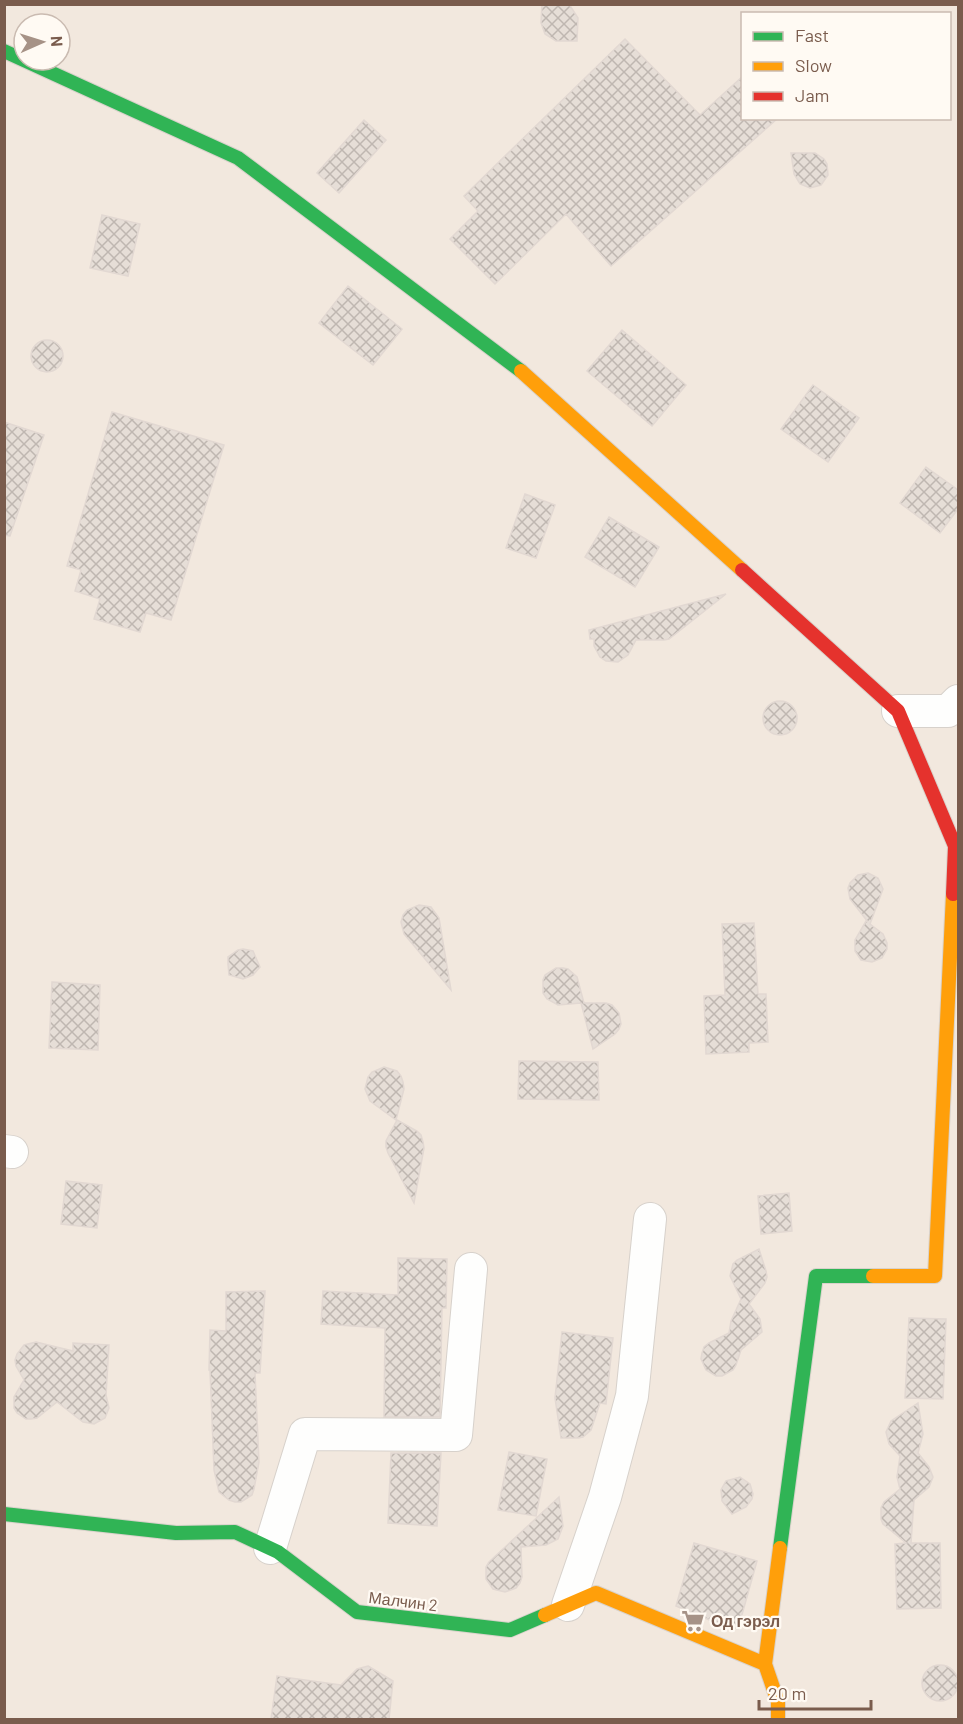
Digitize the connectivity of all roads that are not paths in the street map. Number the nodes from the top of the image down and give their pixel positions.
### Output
1 (4, 51) edge
2 (958, 701) edge
3 (898, 711) junction
4 (650, 1219) dead end
5 (471, 1269) dead end
6 (4, 1514) edge
7 (270, 1548) junction
8 (568, 1605) junction
9 (765, 1664) junction
10 (778, 1719) edge

1 - 3 street
2 - 3 street
3 - 9 street
4 - 8 street
5 - 7 street
6 - 7 street, Малчин 2
7 - 8 street, Малчин 2
8 - 9 street, Малчин 2
9 - 10 street

